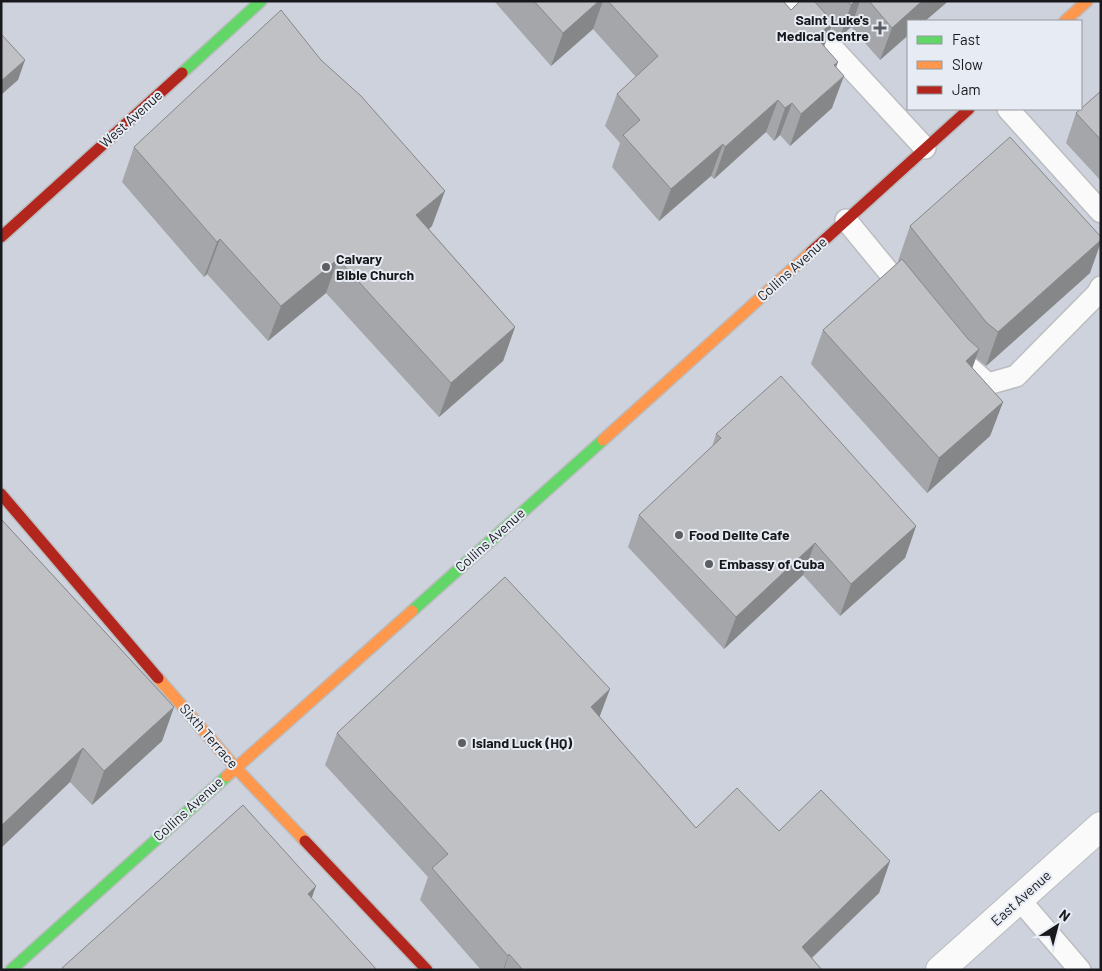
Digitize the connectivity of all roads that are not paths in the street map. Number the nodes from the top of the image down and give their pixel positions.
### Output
1 (261, 1) edge
2 (789, 1) edge
3 (1087, 1) edge
4 (1066, 20) edge
5 (967, 110) edge
6 (1009, 110) edge
7 (925, 148) junction
8 (1101, 212) edge
9 (846, 220) junction
10 (1, 238) edge
11 (1101, 286) edge
12 (921, 312) edge
13 (946, 343) edge
14 (1, 494) edge
15 (236, 767) junction
16 (1101, 826) edge
17 (1019, 899) junction
18 (11, 970) edge
19 (427, 970) edge
20 (940, 970) edge
21 (1080, 970) edge

1 - 10 street, West Avenue
2 - 7 lane
3 - 4 street
5 - 7 street, Collins Avenue
6 - 8 lane
7 - 9 street, Collins Avenue
9 - 12 lane
9 - 15 street, Collins Avenue
11 - 13 lane
14 - 15 street, Sixth Terrace
15 - 18 street, Collins Avenue
15 - 19 street, Sixth Terrace
16 - 17 street, East Avenue
17 - 20 street, East Avenue
17 - 21 lane

